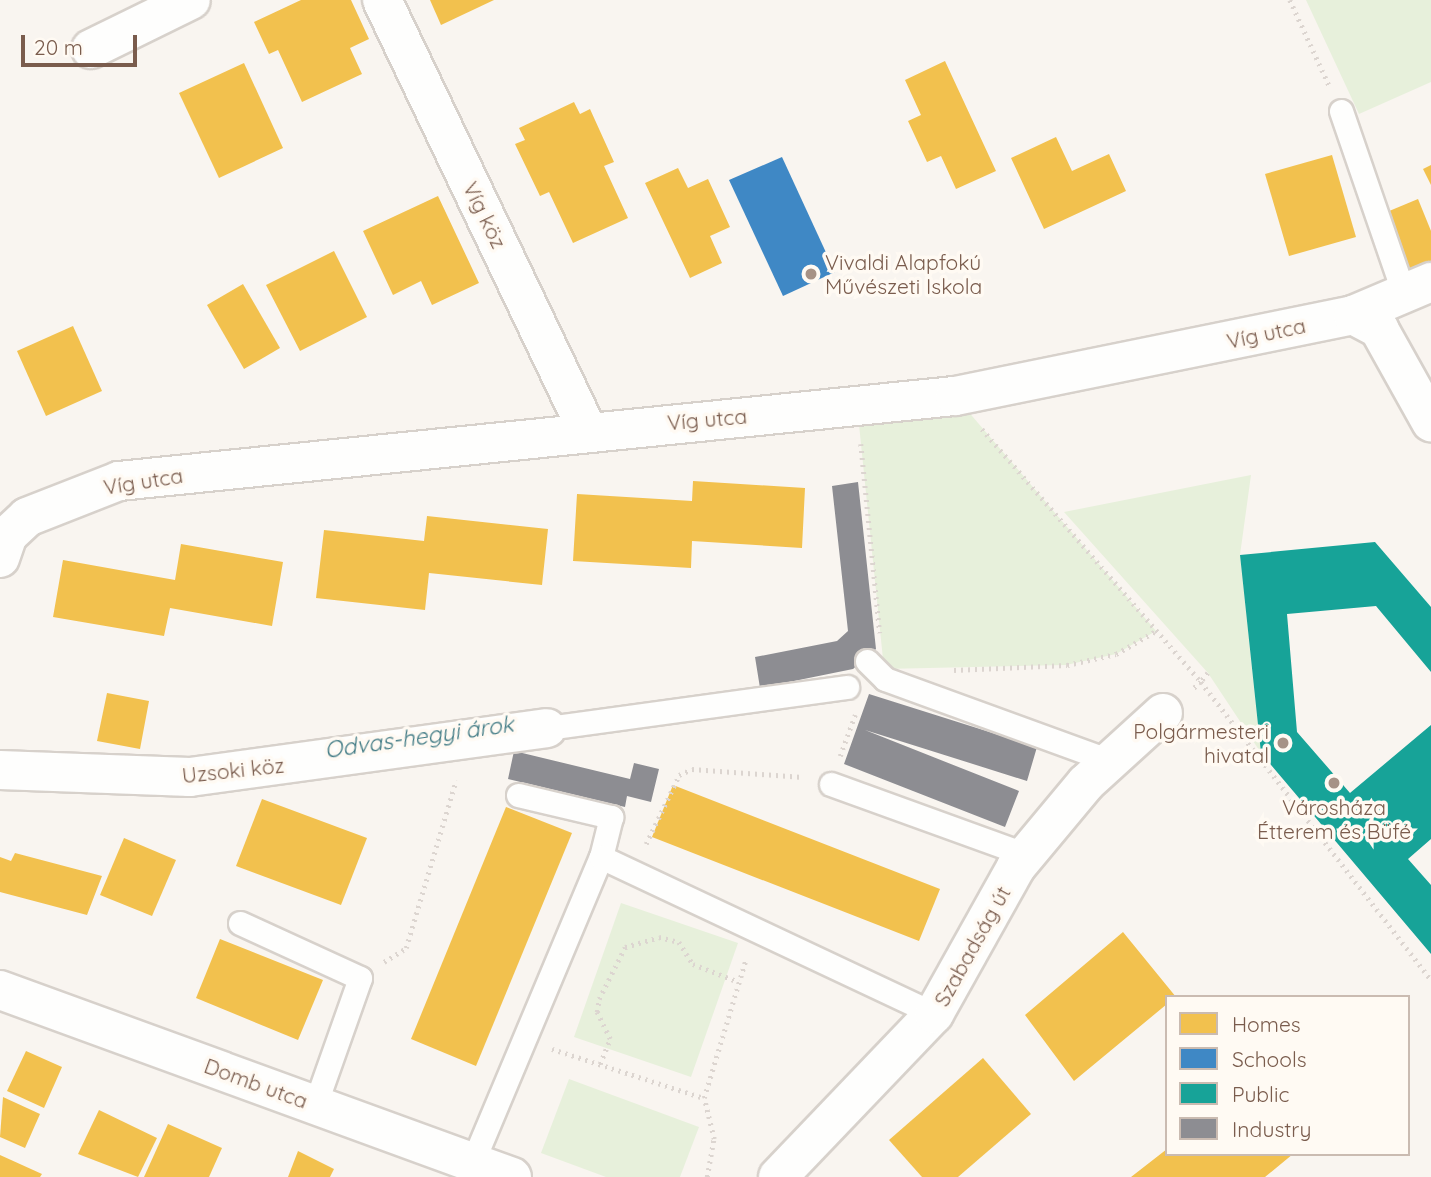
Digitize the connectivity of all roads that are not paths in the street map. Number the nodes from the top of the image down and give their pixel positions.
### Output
1 (191, 0) edge
2 (382, 0) edge
3 (91, 49) dead end
4 (1341, 111) road end
5 (1417, 288) edge
6 (1353, 315) junction
7 (1431, 422) edge
8 (587, 429) junction
9 (3, 544) edge
10 (867, 661) dead end
11 (847, 687) dead end
12 (1163, 713) dead end
13 (547, 728) joint
14 (1110, 761) junction
15 (0, 769) edge
16 (831, 784) road end
17 (517, 795) dead end
18 (1027, 855) junction
19 (601, 858) junction
20 (240, 923) dead end
21 (0, 990) edge
22 (933, 1014) junction
23 (315, 1105) junction
24 (473, 1161) junction
25 (512, 1177) edge
26 (778, 1177) edge

1 - 3 street
2 - 8 street, Víg köz
4 - 5 lane
5 - 6 street, Víg utca
6 - 7 street
6 - 8 street, Víg utca
8 - 9 street, Víg utca
10 - 14 lane
11 - 13 lane
12 - 14 street, Szabadság út
13 - 15 street, Uzsoki köz
14 - 18 street, Szabadság út
16 - 18 lane
17 - 19 lane
18 - 22 street, Szabadság út
19 - 22 lane
19 - 24 lane
20 - 23 lane
21 - 23 street, Domb utca
22 - 26 street, Szabadság út
23 - 24 street, Domb utca
24 - 25 street, Domb utca

